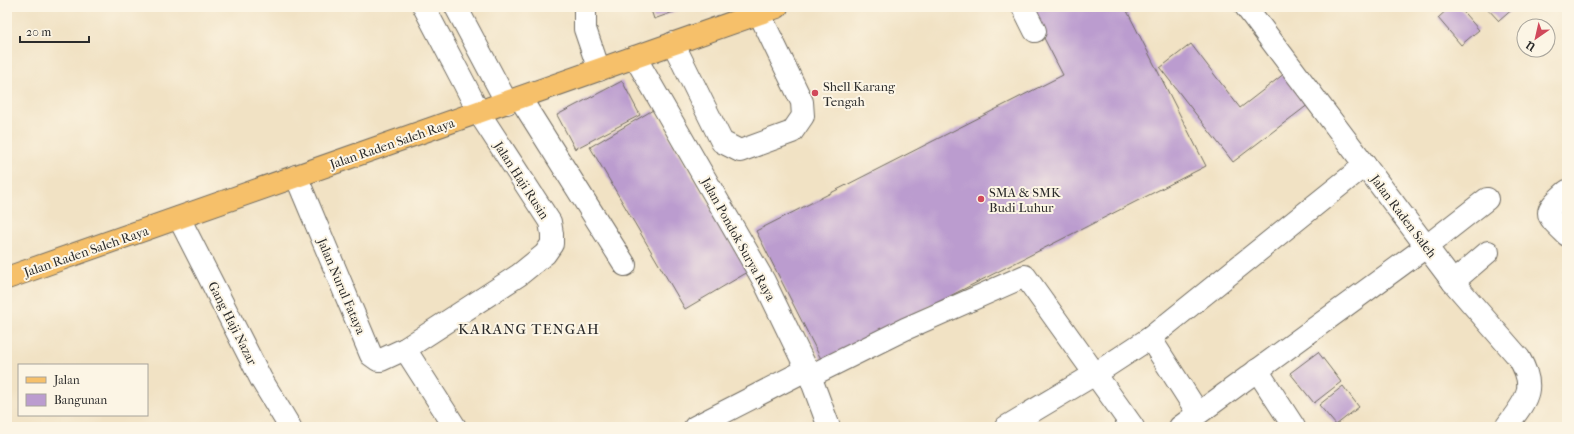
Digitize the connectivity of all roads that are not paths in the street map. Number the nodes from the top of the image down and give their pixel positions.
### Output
1 (424, 7) edge
2 (456, 7) edge
3 (585, 7) edge
4 (1023, 7) edge
5 (1246, 7) edge
6 (768, 10) edge
7 (1035, 31) dead end
8 (673, 43) junction
9 (636, 57) junction
10 (599, 70) junction
11 (514, 100) junction
12 (479, 113) junction
13 (1365, 165) junction
14 (296, 176) junction
15 (1567, 191) edge
16 (1487, 199) dead end
17 (179, 218) junction
18 (1567, 234) edge
19 (1427, 246) junction
20 (1488, 252) dead end
21 (625, 265) dead end
22 (7, 278) edge
23 (1453, 282) junction
24 (1150, 338) junction
25 (408, 347) junction
26 (1257, 370) junction
27 (809, 372) junction
28 (1095, 374) junction
29 (1198, 413) junction
30 (1014, 425) edge
31 (290, 427) edge
32 (455, 427) edge
33 (694, 427) edge
34 (829, 427) edge
35 (1133, 427) edge
36 (1180, 427) edge
37 (1294, 427) edge
38 (1506, 427) edge

1 - 12 street
2 - 11 street
3 - 10 street
4 - 7 street
5 - 13 street, Jalan Raden Saleh
6 - 8 main road, Jalan Raden Saleh Raya
6 - 8 street
8 - 9 main road, Jalan Raden Saleh Raya
9 - 10 main road, Jalan Raden Saleh Raya
9 - 27 street, Jalan Pondok Surya Raya
10 - 11 main road, Jalan Raden Saleh Raya
11 - 12 main road, Jalan Raden Saleh Raya
11 - 21 street
12 - 14 main road, Jalan Raden Saleh Raya
12 - 25 street, Jalan Haji Rusin
13 - 19 street, Jalan Raden Saleh
13 - 24 street
14 - 17 main road, Jalan Raden Saleh Raya
14 - 25 street, Jalan Nurul Fataya
15 - 18 street
16 - 19 street
17 - 22 main road, Jalan Raden Saleh Raya
17 - 31 street, Gang Haji Nazar
19 - 23 street, Jalan Raden Saleh
19 - 26 street
20 - 23 street
23 - 38 street, Jalan Raden Saleh
24 - 28 street
24 - 29 street
25 - 32 street
26 - 29 street
26 - 37 street
27 - 28 street
27 - 33 street
27 - 34 street, Jalan Pondok Surya Raya
28 - 30 street
28 - 35 street
29 - 36 street

